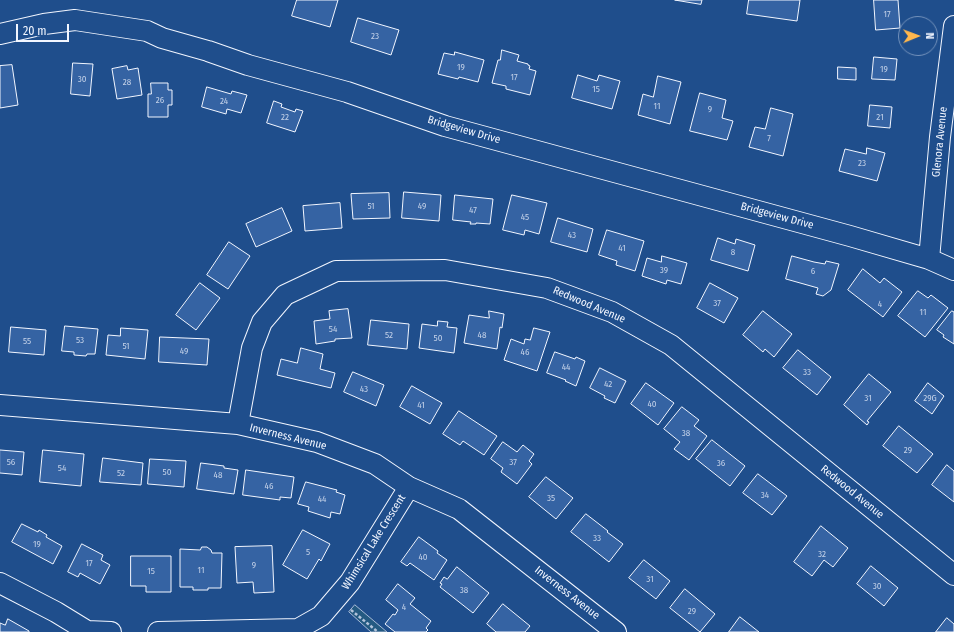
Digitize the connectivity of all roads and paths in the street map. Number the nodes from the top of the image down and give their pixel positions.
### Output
1 (954, 26) edge
2 (0, 34) edge
3 (929, 258) junction
4 (954, 270) edge
5 (0, 405) edge
6 (238, 424) junction
7 (409, 486) junction
8 (954, 575) edge
9 (0, 583) edge
10 (337, 598) junction
11 (111, 632) edge
12 (158, 632) edge
13 (378, 632) edge
14 (616, 632) edge

1 - 3 street, Glenora Avenue
2 - 3 street, Bridgeview Drive
3 - 4 street, Bridgeview Drive
5 - 6 street, Inverness Avenue
6 - 7 street, Inverness Avenue
6 - 8 street, Redwood Avenue
7 - 10 street, Whimsical Lake Crescent
7 - 14 street, Inverness Avenue
9 - 11 street
10 - 12 street, Whimsical Lake Crescent
10 - 13 path

